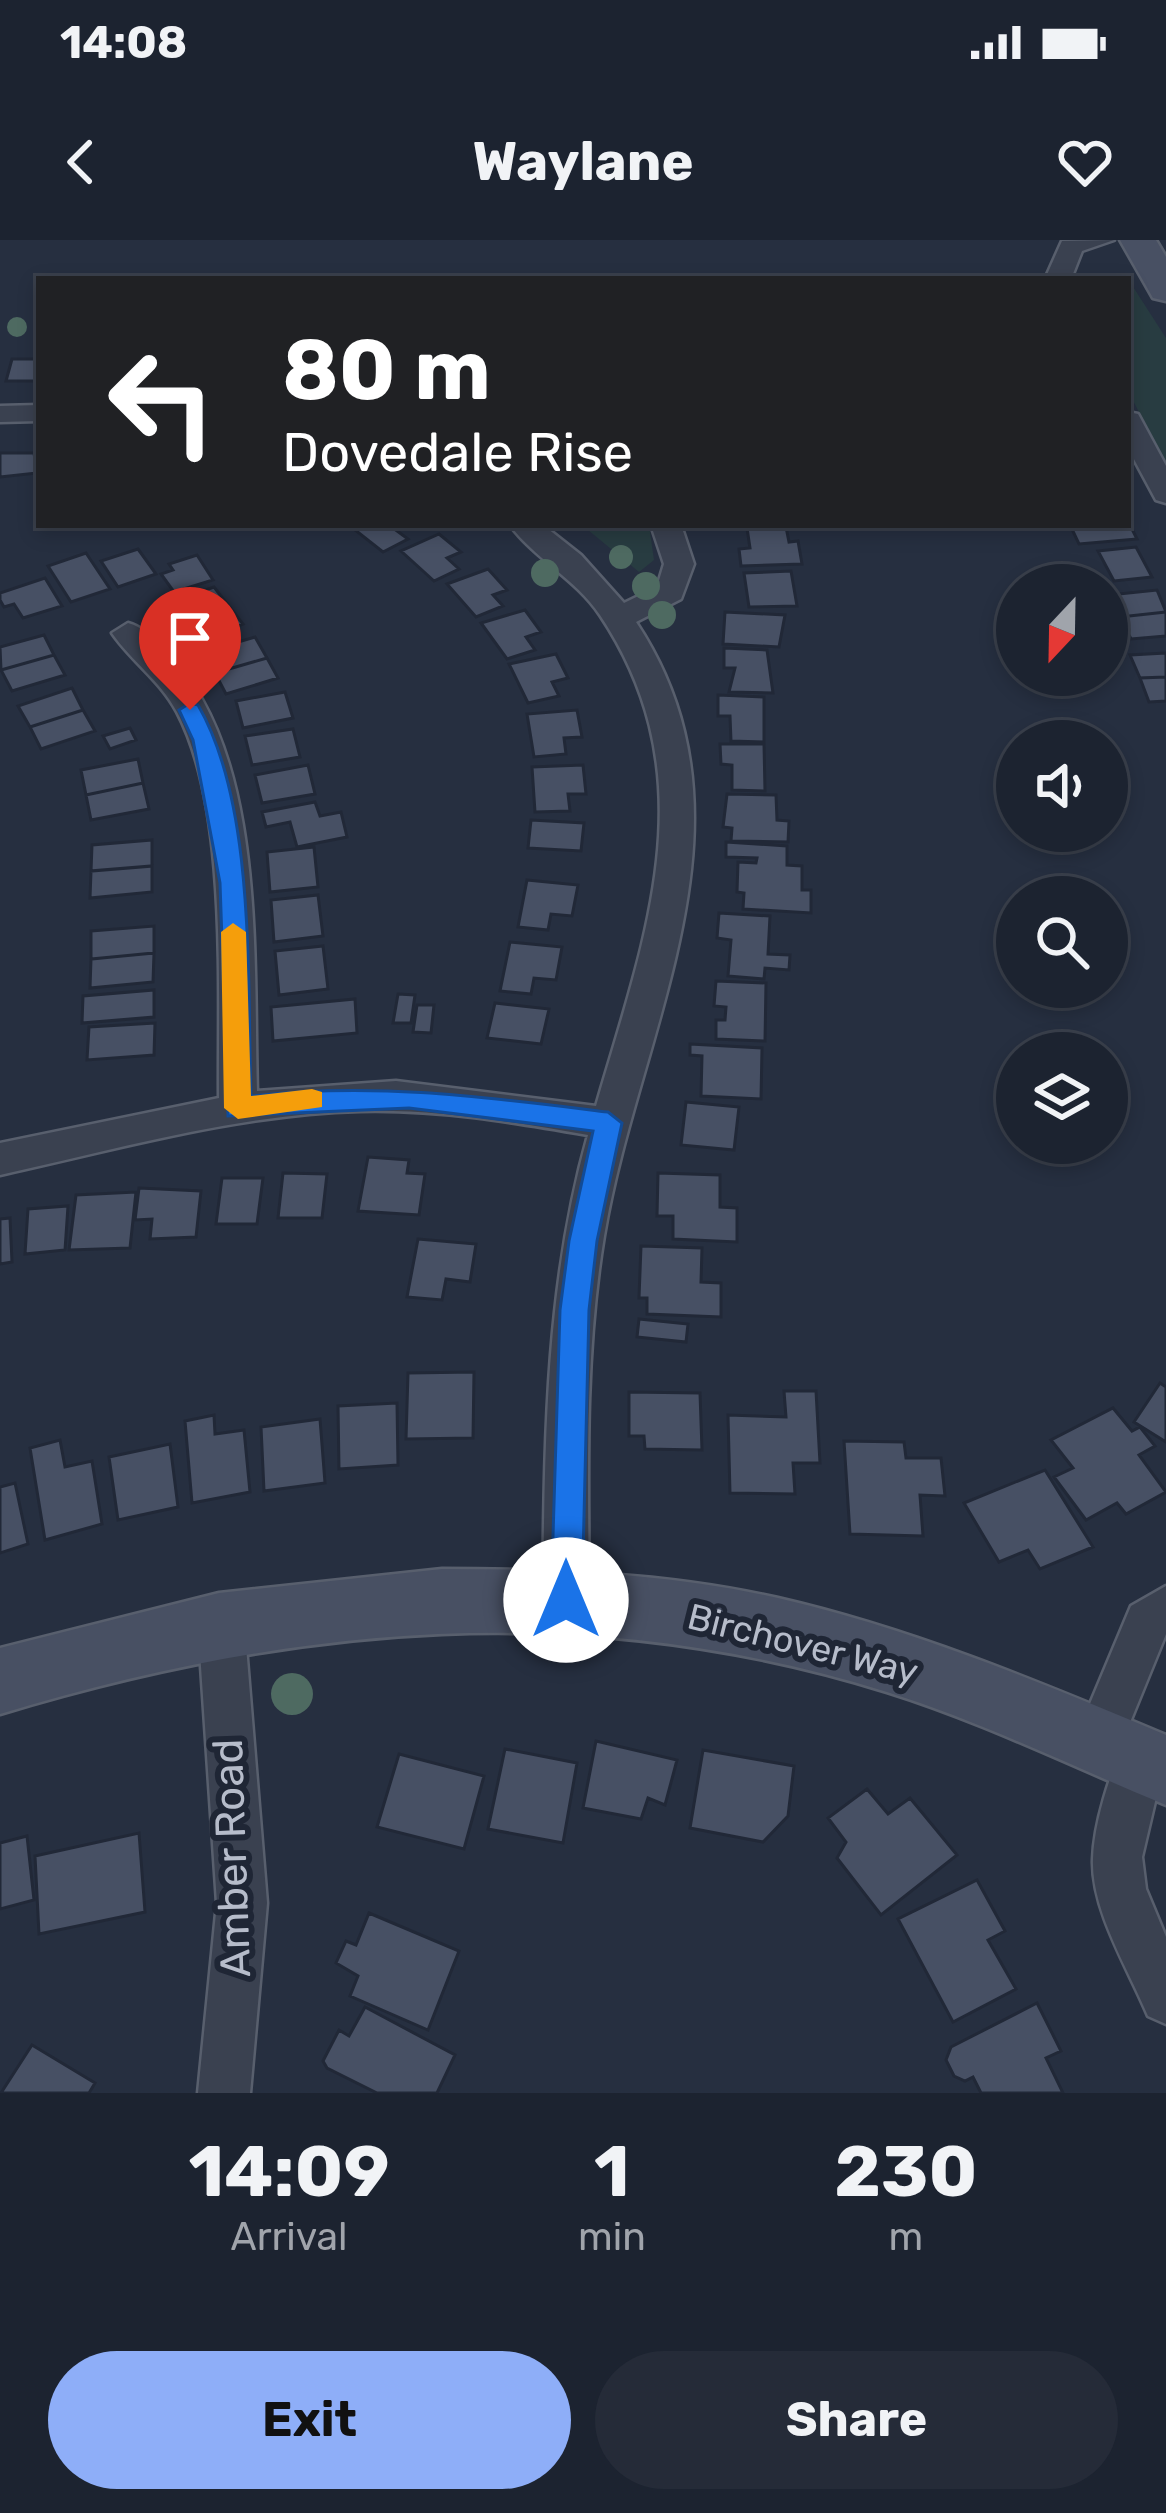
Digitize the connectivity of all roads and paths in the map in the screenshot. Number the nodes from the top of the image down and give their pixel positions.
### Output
1 (1101, 240) edge
2 (1138, 240) edge
3 (1059, 276) edge
4 (1166, 290) edge
5 (0, 413) edge
6 (36, 413) edge
7 (1131, 426) edge
8 (1166, 494) edge
9 (529, 528) edge
10 (667, 528) edge
11 (621, 616) junction
12 (128, 633) dead end
13 (238, 1108) junction
14 (608, 1123) junction
15 (0, 1160) edge
16 (566, 1600) junction
17 (1166, 1608) edge
18 (221, 1622) junction
19 (0, 1682) edge
20 (1135, 1757) edge
21 (1166, 1998) edge
22 (224, 2093) edge

1 - 3 street
2 - 4 street
5 - 6 street
7 - 8 street
9 - 11 street
10 - 11 street
11 - 14 street
12 - 13 street
13 - 14 street
13 - 15 street
14 - 16 street
16 - 18 street, Birchover Way
16 - 20 street, Birchover Way
17 - 20 street
18 - 19 street, Birchover Way
18 - 22 street, Amber Road
20 - 21 street

